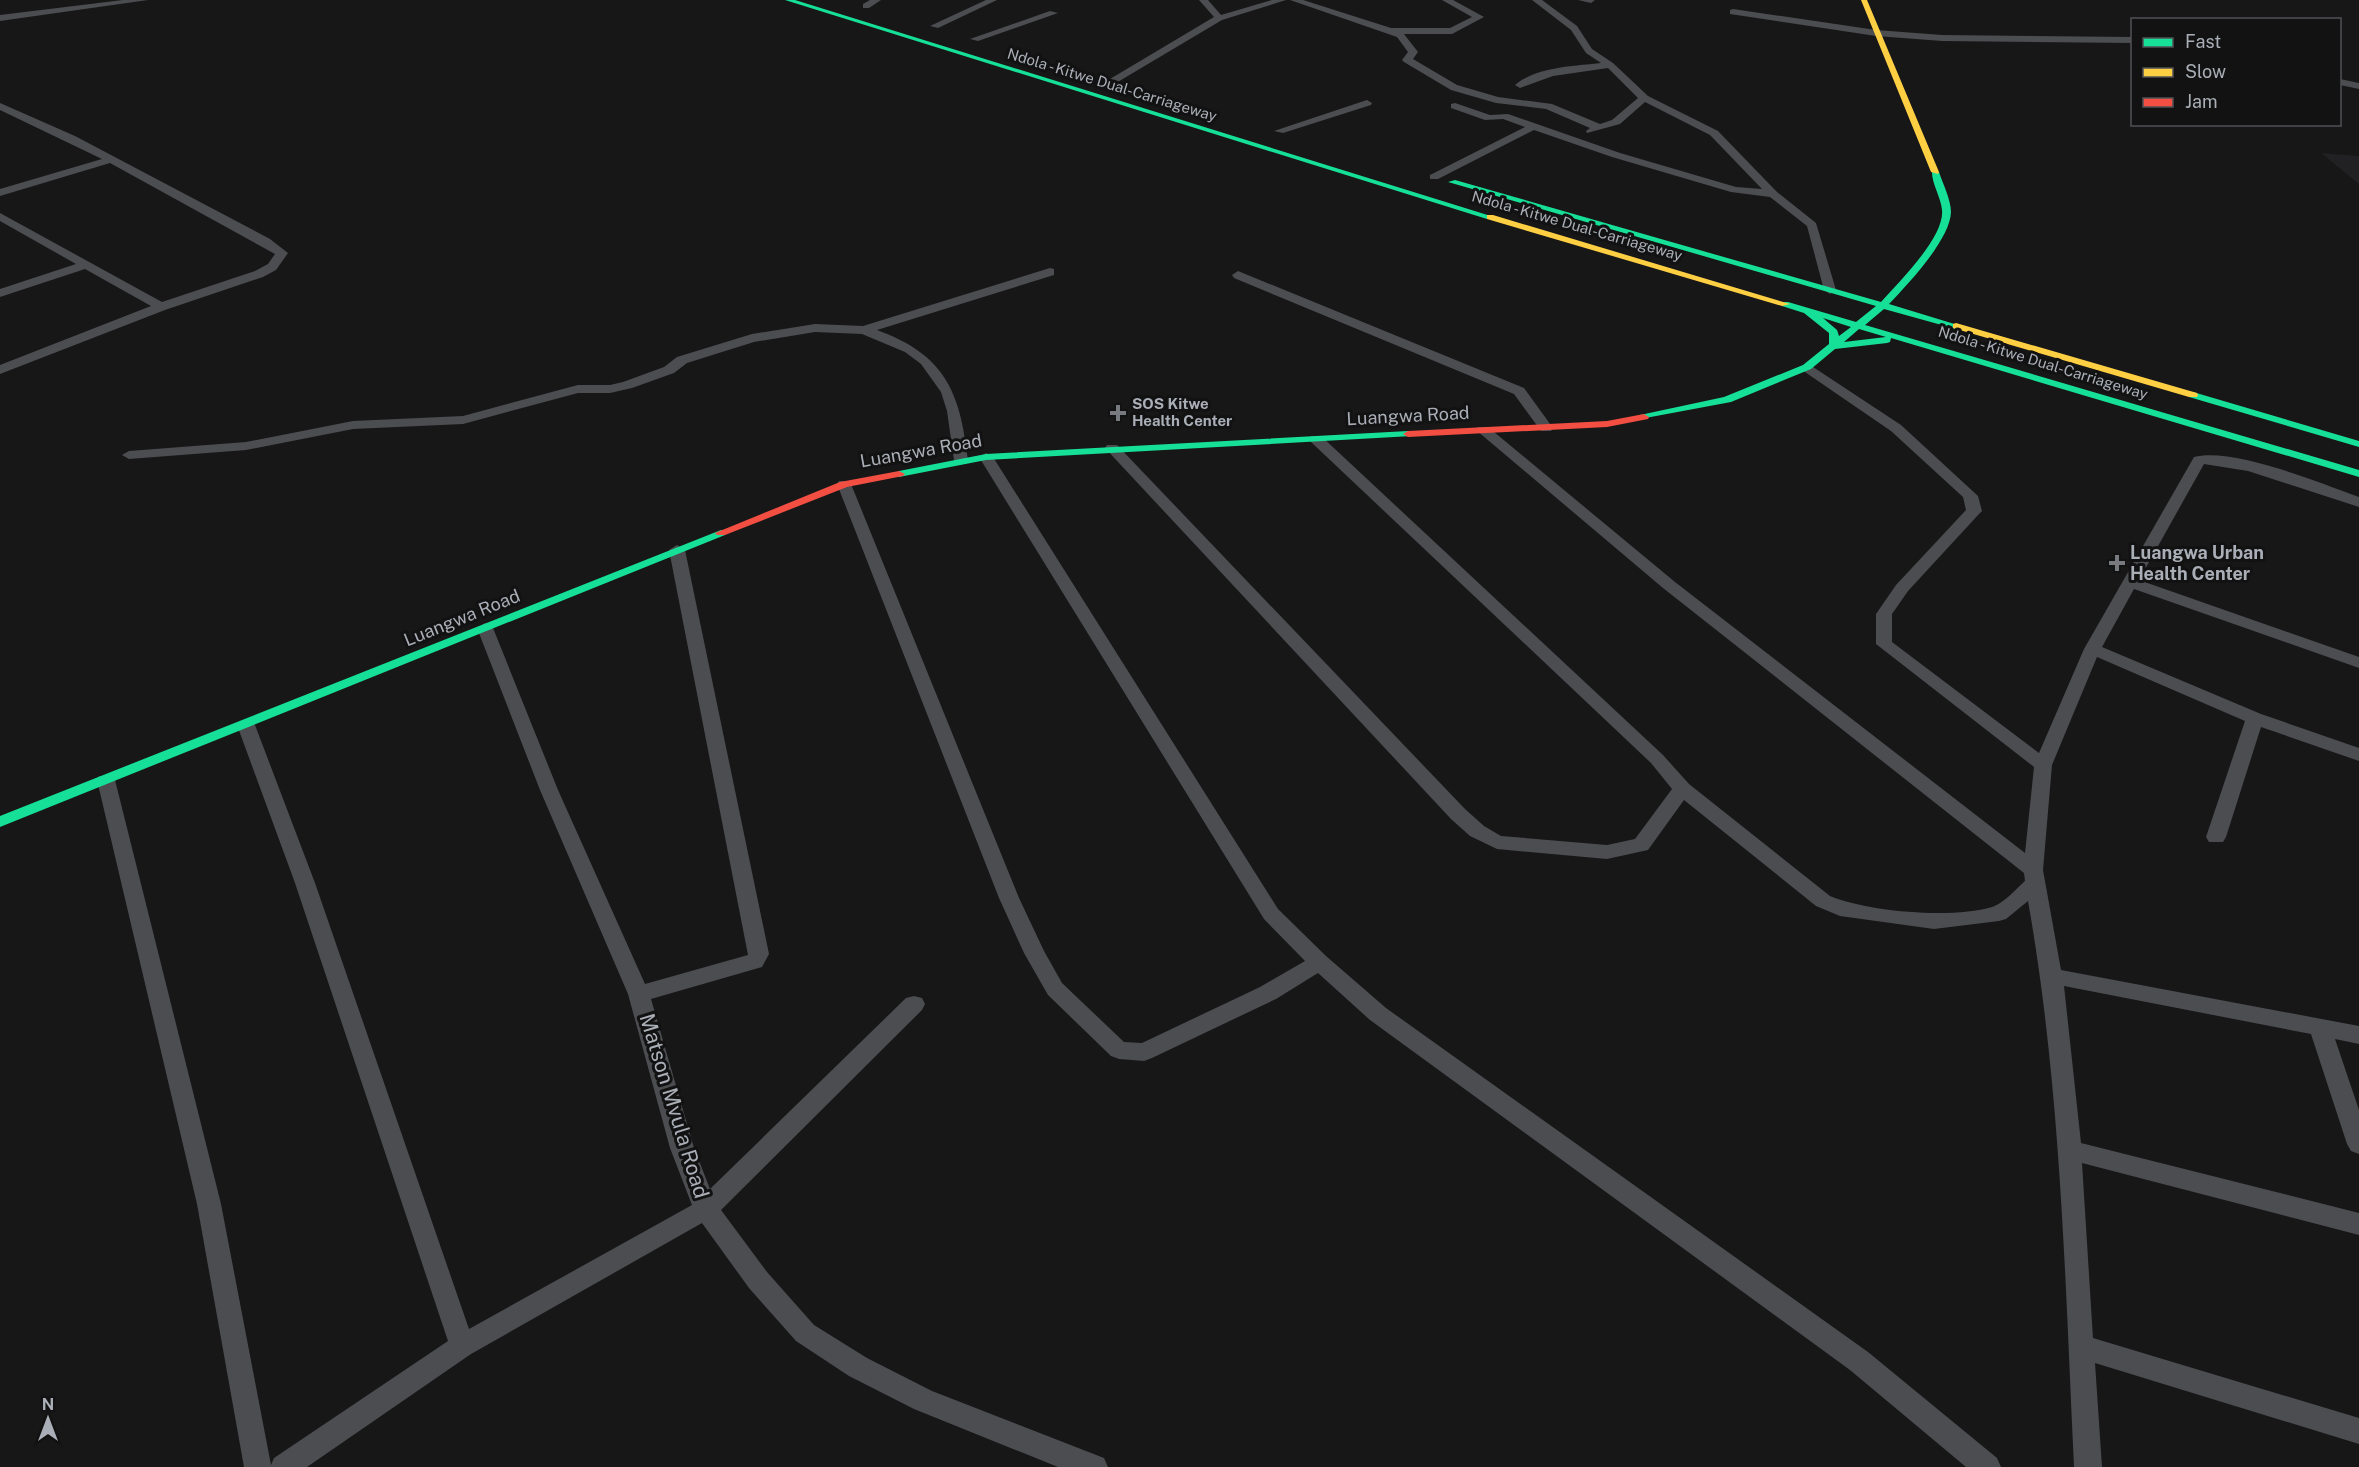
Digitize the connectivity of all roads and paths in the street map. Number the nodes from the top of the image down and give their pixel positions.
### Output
1 (138, 0) edge
2 (788, 0) edge
3 (993, 0) edge
4 (1203, 0) edge
5 (1282, 0) edge
6 (1294, 0) edge
7 (1446, 0) edge
8 (1582, 0) edge
9 (1591, 0) edge
10 (1864, 0) edge
11 (1539, 1) edge
12 (867, 3) edge
13 (1732, 12) dead end
14 (889, 13) dead end
15 (1053, 14) dead end
16 (0, 18) edge
17 (1219, 18) junction
18 (929, 24) joint
19 (1391, 31) junction
20 (1876, 33) junction
21 (965, 36) junction
22 (2131, 40) edge
23 (998, 46) dead end
24 (1610, 65) junction
25 (1108, 79) joint
26 (2341, 82) edge
27 (1520, 85) dead end
28 (2359, 86) edge
29 (1134, 87) dead end
30 (1644, 98) junction
31 (1367, 104) dead end
32 (0, 106) edge
33 (1455, 106) dead end
34 (1265, 127) dead end
35 (1532, 128) junction
36 (1600, 128) junction
37 (1279, 131) junction
38 (1301, 138) dead end
39 (1569, 139) junction
40 (112, 159) junction
41 (1428, 176) joint
42 (0, 193) edge
43 (1773, 194) junction
44 (0, 216) edge
45 (86, 265) junction
46 (1050, 272) dead end
47 (1238, 275) dead end
48 (1830, 291) junction
49 (0, 293) edge
50 (1883, 305) junction
51 (162, 307) junction
52 (1808, 311) junction
53 (1857, 324) junction
54 (864, 330) junction
55 (1907, 340) junction
56 (1834, 346) junction
57 (1807, 367) junction
58 (0, 370) edge
59 (1546, 428) junction
60 (1483, 430) junction
61 (1316, 439) junction
62 (2359, 444) edge
63 (1112, 448) junction
64 (129, 455) dead end
65 (986, 457) junction
66 (961, 460) junction
67 (2359, 474) edge
68 (844, 484) junction
69 (2359, 502) edge
70 (677, 550) junction
71 (2130, 582) junction
72 (485, 628) junction
73 (2092, 649) junction
74 (2359, 663) edge
75 (2255, 718) junction
76 (246, 725) junction
77 (2359, 755) edge
78 (2043, 765) junction
79 (106, 780) junction
80 (1682, 789) junction
81 (0, 822) edge
82 (2216, 837) dead end
83 (2034, 878) junction
84 (1319, 962) junction
85 (2052, 976) junction
86 (639, 994) junction
87 (914, 1004) dead end
88 (2320, 1028) junction
89 (2359, 1035) edge
90 (2359, 1144) edge
91 (2070, 1150) junction
92 (706, 1209) junction
93 (2359, 1224) edge
94 (462, 1346) junction
95 (2083, 1347) junction
96 (2359, 1431) edge
97 (1062, 1462) edge
98 (258, 1467) edge
99 (284, 1467) edge
100 (1094, 1467) edge
101 (1987, 1467) edge
102 (2088, 1467) edge

1 - 16 street
2 - 52 main road, Ndola - Kitwe Dual-Carriageway
3 - 18 street
4 - 17 street
5 - 17 street
6 - 19 street
7 - 19 street
8 - 9 street
10 - 20 main road, Luangwa Road
11 - 24 street
12 - 14 main road
13 - 20 street
15 - 21 street
17 - 25 street
18 - 21 main road, Ndola - Kitwe Dual-Carriageway
19 - 36 street
20 - 22 street
20 - 50 main road, Luangwa Road
21 - 23 main road, Ndola - Kitwe Dual-Carriageway
24 - 27 street
24 - 30 street
25 - 29 main road, Ndola - Kitwe Dual-Carriageway
26 - 28 street
30 - 36 street
30 - 43 street
31 - 37 street
32 - 40 street
33 - 35 street
34 - 37 main road
35 - 39 street
35 - 41 street
36 - 39 street
37 - 38 main road
39 - 43 street
40 - 42 street
40 - 51 street
41 - 48 main road, Ndola - Kitwe Dual-Carriageway
43 - 48 street
44 - 45 street
45 - 49 street
45 - 51 street
46 - 54 street
47 - 59 street
48 - 50 main road, Ndola - Kitwe Dual-Carriageway
50 - 53 main road, Luangwa Road
50 - 62 main road, Ndola - Kitwe Dual-Carriageway
51 - 58 street
52 - 53 main road, Ndola - Kitwe Dual-Carriageway
52 - 56 main road
53 - 55 main road, Ndola - Kitwe Dual-Carriageway
53 - 56 main road, Luangwa Road
54 - 64 street
54 - 66 street
55 - 56 main road
55 - 67 main road, Ndola - Kitwe Dual-Carriageway
56 - 57 main road, Luangwa Road
57 - 59 main road, Luangwa Road
57 - 78 street
59 - 60 main road, Luangwa Road
60 - 61 main road, Luangwa Road
60 - 83 street
61 - 63 main road, Luangwa Road
61 - 80 street
63 - 65 main road, Luangwa Road
63 - 80 street
65 - 66 main road, Luangwa Road
65 - 84 street
66 - 68 main road, Luangwa Road
68 - 70 main road, Luangwa Road
68 - 84 street
69 - 71 street
70 - 72 main road, Luangwa Road
70 - 86 street
71 - 73 street
71 - 74 street
72 - 76 main road, Luangwa Road
72 - 86 street, Matson Mvula Road
73 - 75 street
73 - 78 street
75 - 77 street
75 - 82 street
76 - 79 main road, Luangwa Road
76 - 94 street
78 - 83 street
79 - 81 main road, Luangwa Road
79 - 98 street
80 - 83 street
83 - 85 street
84 - 101 street
85 - 88 street
85 - 91 street
86 - 92 street, Matson Mvula Road
87 - 92 street
88 - 89 street
88 - 90 street
91 - 93 street
91 - 95 street
92 - 94 street
92 - 97 street, Matson Mvula Road
94 - 99 street
95 - 96 street
95 - 102 street
97 - 100 street, Matson Mvula Road

